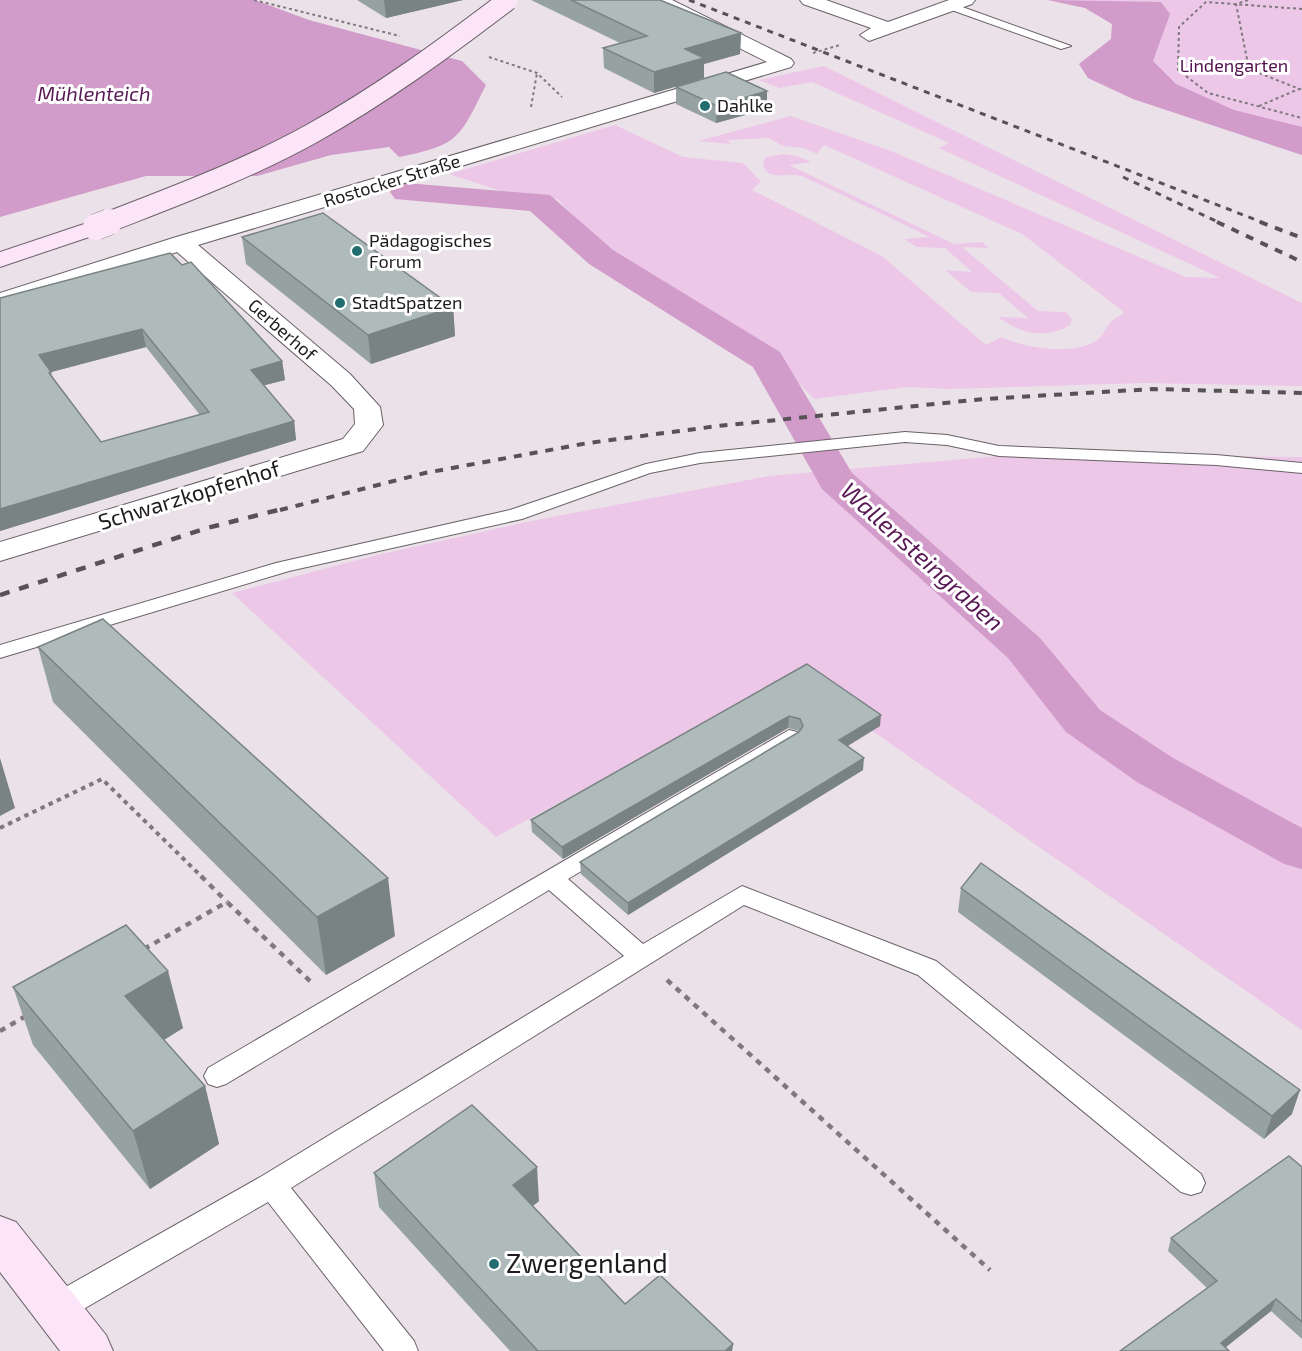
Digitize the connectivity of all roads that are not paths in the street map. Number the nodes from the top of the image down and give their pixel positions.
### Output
1 (508, 0) edge
2 (658, 0) edge
3 (809, 0) edge
4 (958, 3) edge
5 (888, 28) junction
6 (869, 35) road end
7 (1065, 46) dead end
8 (181, 243) junction
9 (0, 260) edge
10 (0, 301) edge
11 (369, 425) joint
12 (1302, 468) edge
13 (2, 546) edge
14 (0, 651) edge
15 (789, 737) edge
16 (551, 878) junction
17 (642, 957) junction
18 (217, 1076) dead end
19 (1191, 1183) dead end
20 (272, 1185) junction
21 (0, 1236) edge
22 (57, 1308) junction
23 (89, 1351) edge
24 (403, 1351) edge

1 - 9 main road, bridge
2 - 8 street, Rostocker Straße
3 - 5 street
4 - 5 street
4 - 7 lane
5 - 6 street
8 - 10 street, Rostocker Straße
8 - 11 street, Gerberhof
11 - 13 street, Schwarzkopfenhof
12 - 14 lane
15 - 16 lane
16 - 17 lane
16 - 18 lane
17 - 19 lane
17 - 20 lane
20 - 22 lane
20 - 24 lane
21 - 22 main road
22 - 23 main road

